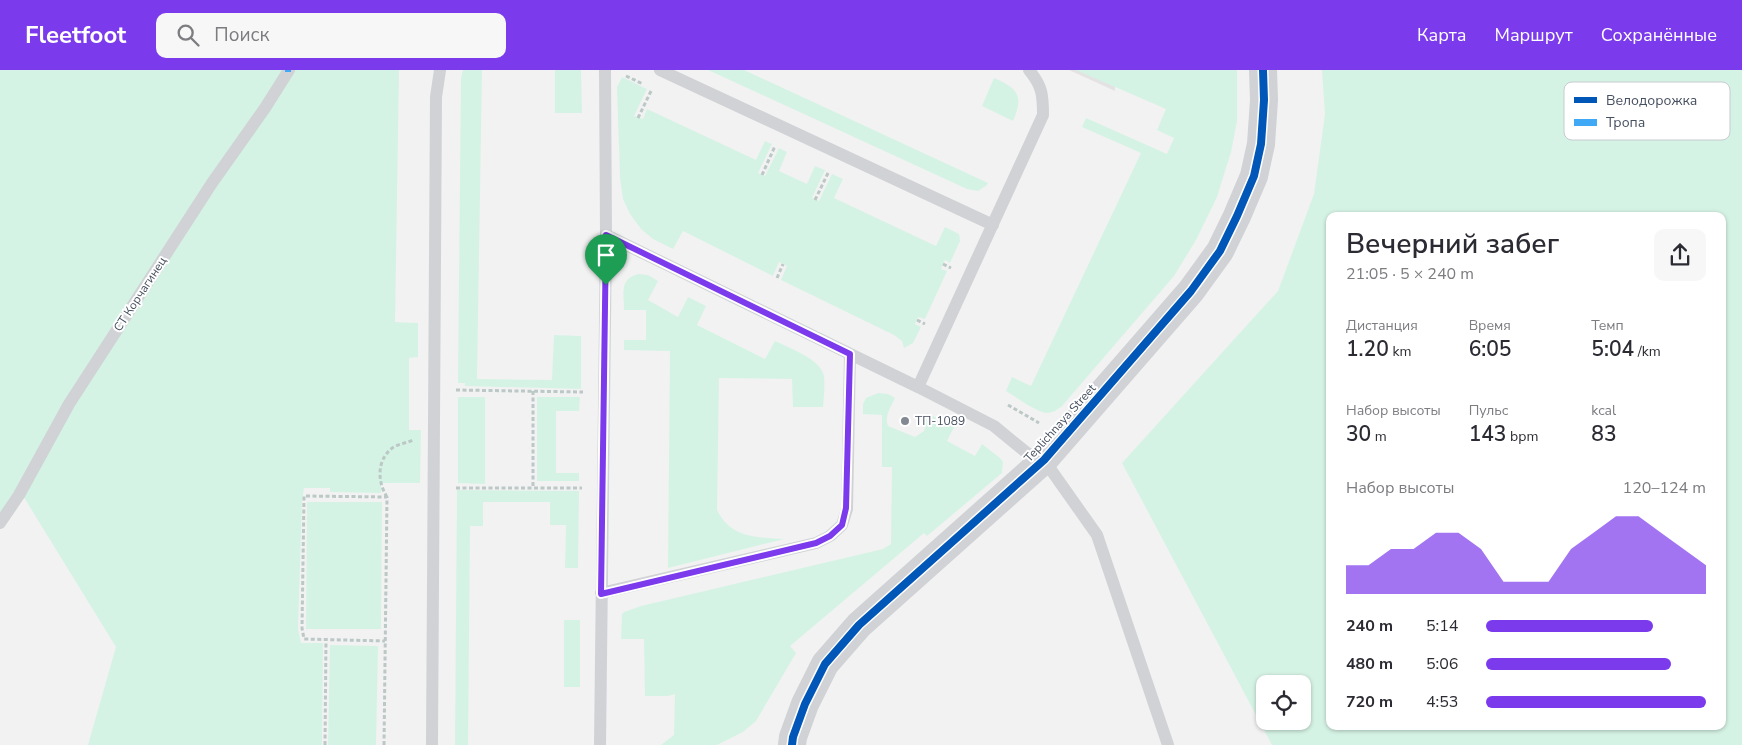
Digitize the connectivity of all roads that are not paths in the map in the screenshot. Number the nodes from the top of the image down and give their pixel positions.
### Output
1 (289, 70) edge
2 (440, 70) edge
3 (605, 70) edge
4 (660, 70) edge
5 (1029, 70) edge
6 (1263, 70) edge
7 (993, 225) junction
8 (606, 235) junction
9 (850, 354) junction
10 (918, 386) junction
11 (1044, 460) junction
12 (0, 522) edge
13 (601, 594) junction
14 (432, 745) edge
15 (600, 745) edge
16 (792, 745) edge
17 (1168, 745) edge

1 - 12 lane, СТ Корчагинец
2 - 14 lane
3 - 8 lane
4 - 7 lane
5 - 7 lane
6 - 11 street, Teplichnaya Street
7 - 10 lane
8 - 9 lane
8 - 13 lane
9 - 10 lane
9 - 13 lane
10 - 11 lane
11 - 16 street, Teplichnaya Street
11 - 17 lane
13 - 15 lane

